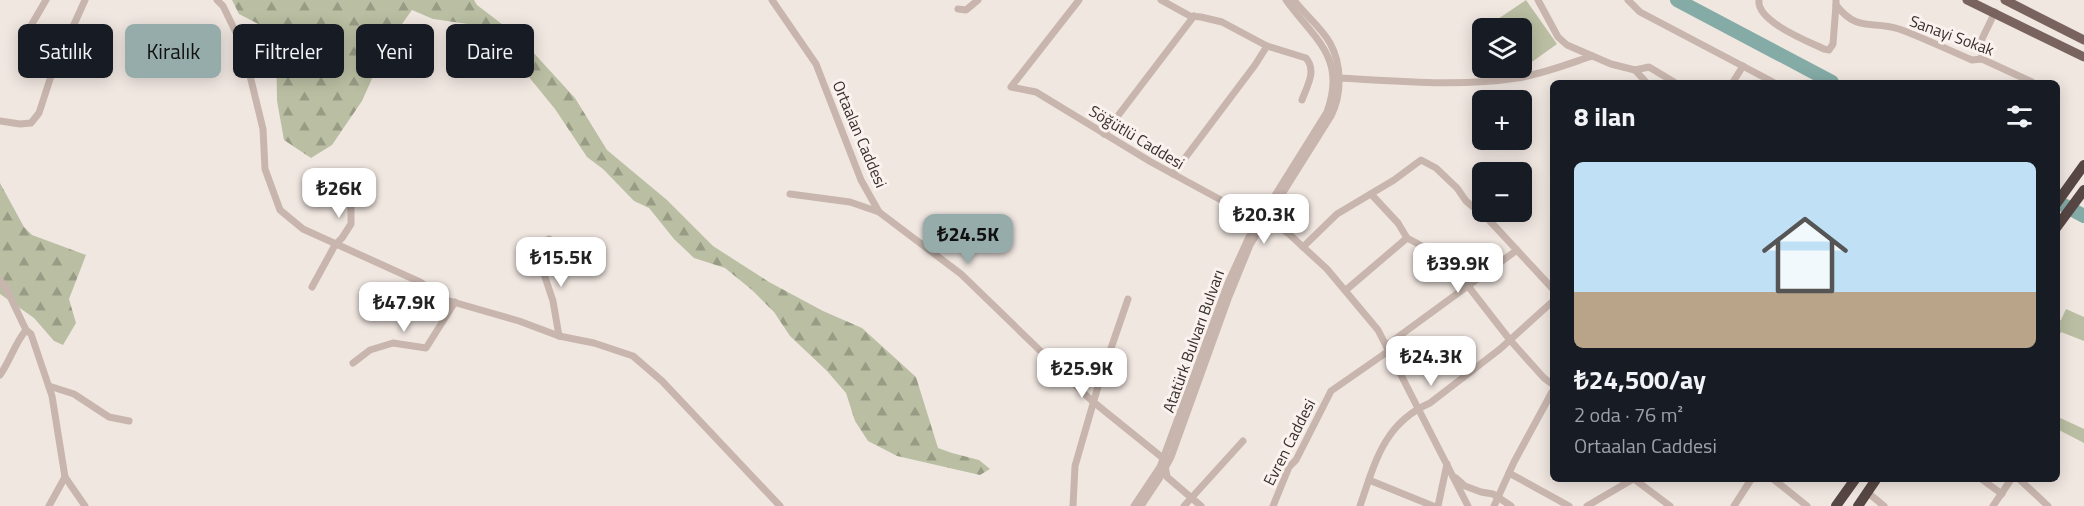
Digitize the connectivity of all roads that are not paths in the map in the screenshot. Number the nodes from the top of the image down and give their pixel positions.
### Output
1 (46, 0) edge
2 (85, 0) edge
3 (217, 0) edge
4 (772, 0) edge
5 (978, 0) edge
6 (1079, 0) edge
7 (1161, 0) edge
8 (1286, 0) edge
9 (1294, 0) edge
10 (1538, 0) edge
11 (1628, 0) edge
12 (1759, 0) edge
13 (1968, 0) edge
14 (2005, 0) edge
15 (1836, 3) edge
16 (958, 9) dead end
17 (1995, 12) junction
18 (1194, 16) junction
19 (32, 24) edge
20 (2084, 40) edge
21 (1267, 46) junction
22 (1592, 56) junction
23 (2084, 57) edge
24 (1982, 59) junction
25 (1743, 66) junction
26 (1635, 70) junction
27 (1339, 78) junction
28 (1638, 80) edge
29 (1644, 80) edge
30 (1671, 80) edge
31 (1734, 80) edge
32 (1769, 80) edge
33 (2028, 80) edge
34 (1302, 100) dead end
35 (0, 121) edge
36 (1104, 134) junction
37 (2084, 165) edge
38 (1173, 174) junction
39 (2084, 190) edge
40 (347, 193) dead end
41 (790, 194) dead end
42 (1371, 194) junction
43 (2060, 198) edge
44 (879, 212) junction
45 (1262, 219) junction
46 (2060, 222) edge
47 (1407, 238) junction
48 (549, 239) dead end
49 (335, 245) junction
50 (1303, 247) junction
51 (1517, 250) junction
52 (0, 280) edge
53 (1468, 286) junction
54 (1550, 286) edge
55 (312, 287) dead end
56 (1346, 290) junction
57 (1128, 299) dead end
58 (455, 302) junction
59 (1550, 304) edge
60 (26, 330) junction
61 (559, 336) junction
62 (1510, 340) junction
63 (1388, 348) junction
64 (353, 363) dead end
65 (0, 375) edge
66 (1550, 382) edge
67 (49, 386) junction
68 (1550, 396) edge
69 (1094, 402) junction
70 (1418, 409) junction
71 (129, 421) dead end
72 (1243, 441) dead end
73 (1164, 459) junction
74 (1447, 464) junction
75 (1165, 468) junction
76 (1509, 473) junction
77 (1453, 475) junction
78 (65, 477) junction
79 (1369, 480) junction
80 (1629, 482) edge
81 (1638, 482) edge
82 (1749, 482) edge
83 (1777, 482) edge
84 (1853, 482) edge
85 (1874, 482) edge
86 (1986, 482) edge
87 (2010, 482) edge
88 (2022, 482) edge
89 (1868, 492) junction
90 (2002, 494) junction
91 (1498, 497) junction
92 (1191, 498) junction
93 (49, 506) edge
94 (85, 506) edge
95 (780, 506) edge
96 (1073, 506) edge
97 (1134, 506) edge
98 (1141, 506) edge
99 (1184, 506) edge
100 (1200, 506) edge
101 (1273, 506) edge
102 (1360, 506) edge
103 (1433, 506) edge
104 (1438, 506) edge
105 (1467, 506) edge
106 (1494, 506) edge
107 (1511, 506) edge
108 (1569, 506) edge
109 (1587, 506) edge
110 (1670, 506) edge
111 (1734, 506) edge
112 (1807, 506) edge
113 (1836, 506) edge
114 (1858, 506) edge
115 (1884, 506) edge
116 (1993, 506) edge
117 (2048, 506) edge

1 - 19 street
2 - 35 street
3 - 49 street
4 - 44 street, Ortaalan Caddesi
5 - 16 street
6 - 36 street, Söğütlü Caddesi
7 - 18 street
8 - 45 street, Atatürk Bulvarı Bulvarı
9 - 27 street, Atatürk Bulvarı Bulvarı
10 - 22 street
11 - 25 street
12 - 15 street
13 - 17 main road
14 - 20 main road
15 - 24 street, Sanayi Sokak
17 - 23 main road
17 - 24 street
18 - 21 street
18 - 36 street
21 - 34 street
21 - 38 street
22 - 26 street
22 - 27 street
24 - 33 street, Sanayi Sokak
25 - 31 street
25 - 32 street
26 - 28 street
26 - 29 street
26 - 30 street
27 - 45 street, Atatürk Bulvarı Bulvarı
36 - 38 street, Söğütlü Caddesi
37 - 43 highway
38 - 45 street, Söğütlü Caddesi
39 - 46 highway
40 - 49 street
41 - 44 street
42 - 47 street
42 - 50 street
42 - 51 street
44 - 69 street, Ortaalan Caddesi
45 - 50 street, Söğütlü Caddesi
45 - 73 street, Atatürk Bulvarı Bulvarı
45 - 75 street, Atatürk Bulvarı Bulvarı
47 - 53 street
47 - 56 street
48 - 61 street
49 - 55 street
49 - 58 street
50 - 56 street, Söğütlü Caddesi
51 - 53 street, Evren Caddesi
51 - 54 street
52 - 60 street
53 - 62 street
53 - 63 street, Evren Caddesi
56 - 63 street, Söğütlü Caddesi
57 - 69 street
58 - 61 street
58 - 64 street
59 - 62 street
60 - 65 street
60 - 67 street
61 - 95 street
62 - 66 street
62 - 70 street
63 - 70 street, Söğütlü Caddesi
63 - 101 street, Evren Caddesi
67 - 71 street
67 - 78 street
68 - 76 street
69 - 73 street, Ortaalan Caddesi
69 - 96 street
70 - 74 street, Söğütlü Caddesi
70 - 79 street
72 - 92 street
73 - 75 street
73 - 97 street, Atatürk Bulvarı Bulvarı
74 - 77 street, Söğütlü Caddesi
74 - 104 street
75 - 92 street
75 - 98 street, Atatürk Bulvarı Bulvarı
76 - 91 street
76 - 108 street
77 - 91 street
77 - 105 street, Söğütlü Caddesi
78 - 93 street
78 - 94 street
79 - 102 street
79 - 103 street
80 - 109 street
81 - 110 street
82 - 111 street
83 - 112 street
84 - 113 highway
85 - 89 highway
86 - 90 street
87 - 90 street
88 - 117 street
89 - 114 highway
89 - 115 street
90 - 116 street
91 - 106 street
91 - 107 street
92 - 99 street
92 - 100 street

